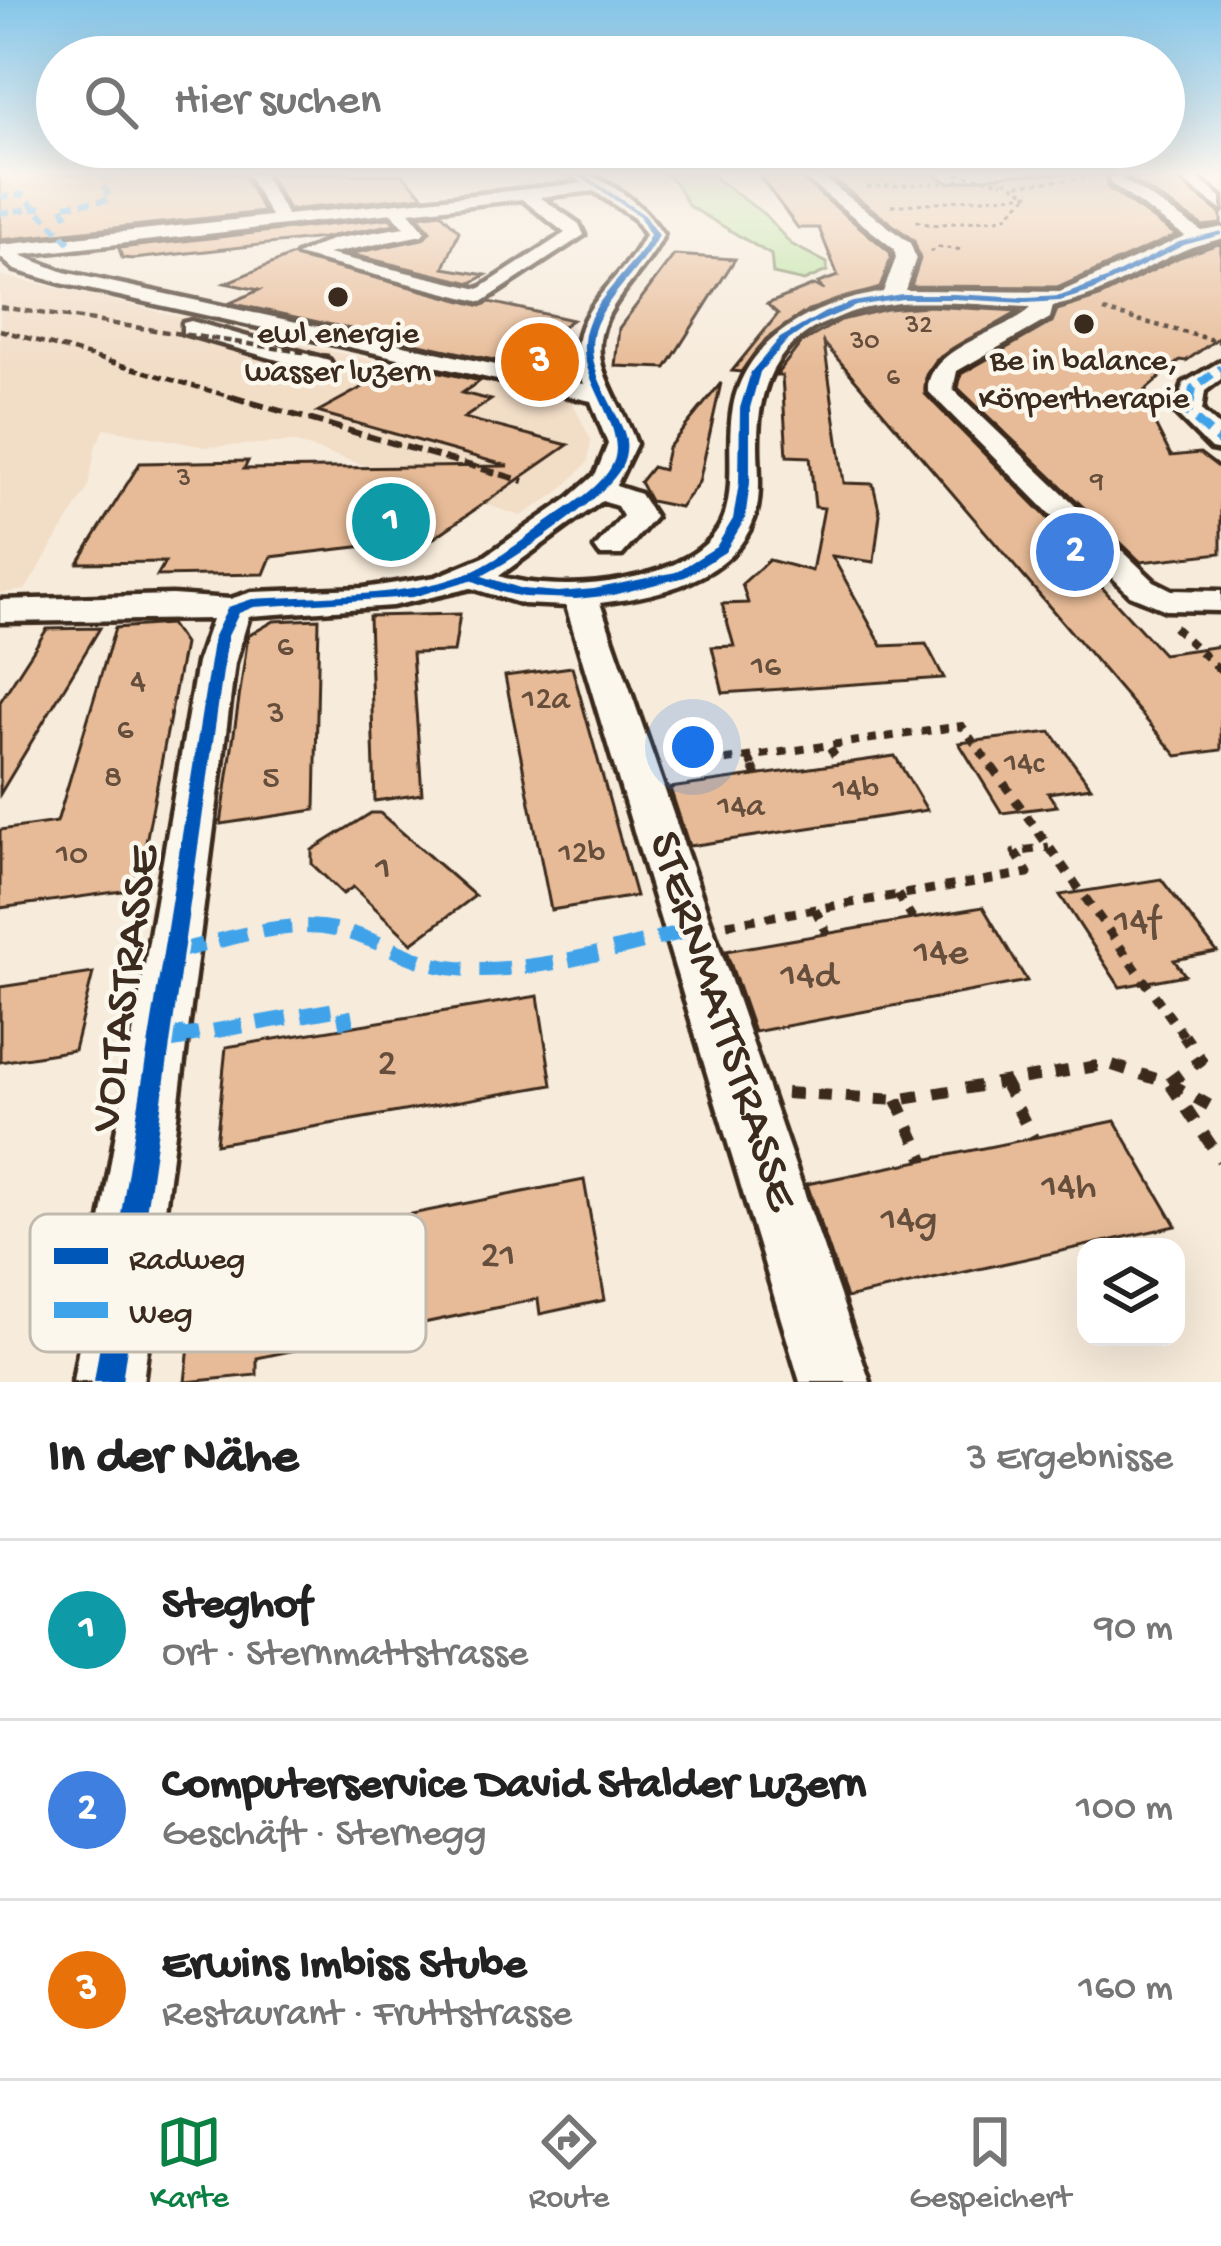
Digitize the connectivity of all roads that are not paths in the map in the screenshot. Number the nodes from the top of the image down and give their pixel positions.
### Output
1 (111, 238) edge
2 (392, 238) edge
3 (570, 238) edge
4 (652, 238) edge
5 (892, 238) edge
6 (1201, 238) edge
7 (2, 251) edge
8 (0, 279) edge
9 (893, 294) junction
10 (1037, 301) junction
11 (320, 365) dead end
12 (1221, 368) edge
13 (599, 395) junction
14 (1221, 443) edge
15 (598, 490) junction
16 (611, 548) dead end
17 (472, 576) junction
18 (580, 595) junction
19 (1221, 601) edge
20 (233, 610) junction
21 (0, 611) edge
22 (133, 1214) edge
23 (113, 1352) edge
24 (108, 1382) edge
25 (835, 1382) edge

1 - 7 street
2 - 3 street
4 - 13 street
5 - 9 street
6 - 10 street
7 - 13 street
8 - 11 street
9 - 10 street
9 - 18 street
10 - 19 street
12 - 14 street
13 - 15 street
15 - 16 street
15 - 17 street
17 - 18 street
17 - 20 street
18 - 25 street, STERNMATTSTRASSE
20 - 21 street
20 - 22 street, VOLTASTRASSE
23 - 24 street, VOLTASTRASSE

